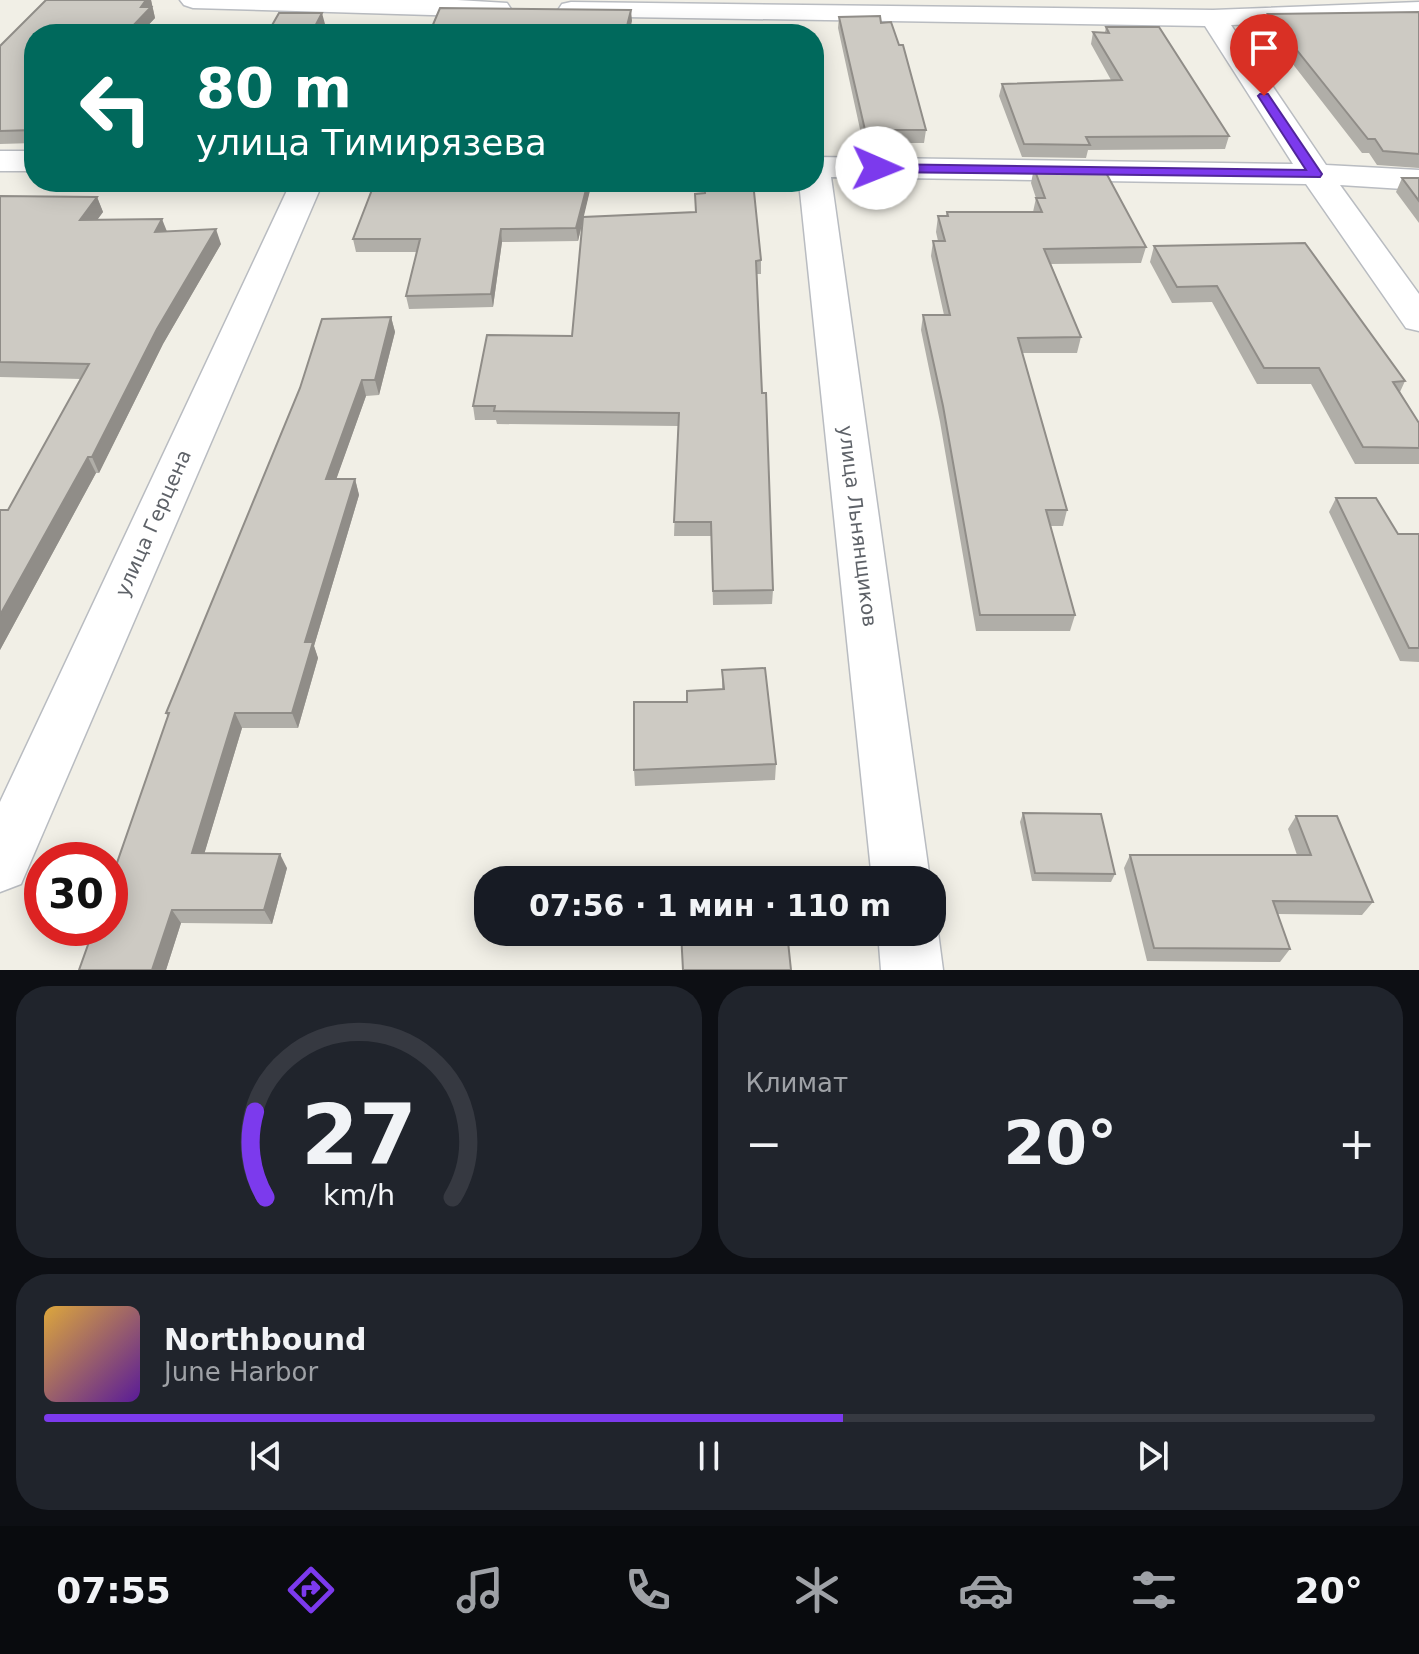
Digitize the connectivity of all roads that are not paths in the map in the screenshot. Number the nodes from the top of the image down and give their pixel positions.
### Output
1 (193, 0) edge
2 (382, 7) junction
3 (1419, 10) edge
4 (1213, 18) junction
5 (375, 24) edge
6 (789, 24) edge
7 (0, 161) edge
8 (24, 161) edge
9 (824, 170) edge
10 (1316, 174) junction
11 (1419, 180) edge
12 (303, 192) edge
13 (817, 192) edge
14 (1419, 320) edge
15 (0, 865) edge
16 (899, 866) edge
17 (909, 946) edge
18 (912, 970) edge

1 - 2 street
2 - 5 street
2 - 6 street
3 - 4 street
4 - 6 street
4 - 10 street
7 - 8 street
9 - 10 street
10 - 11 street
10 - 14 street
12 - 15 street, улица Герцена
13 - 16 street, улица Льнянщиков
17 - 18 street

